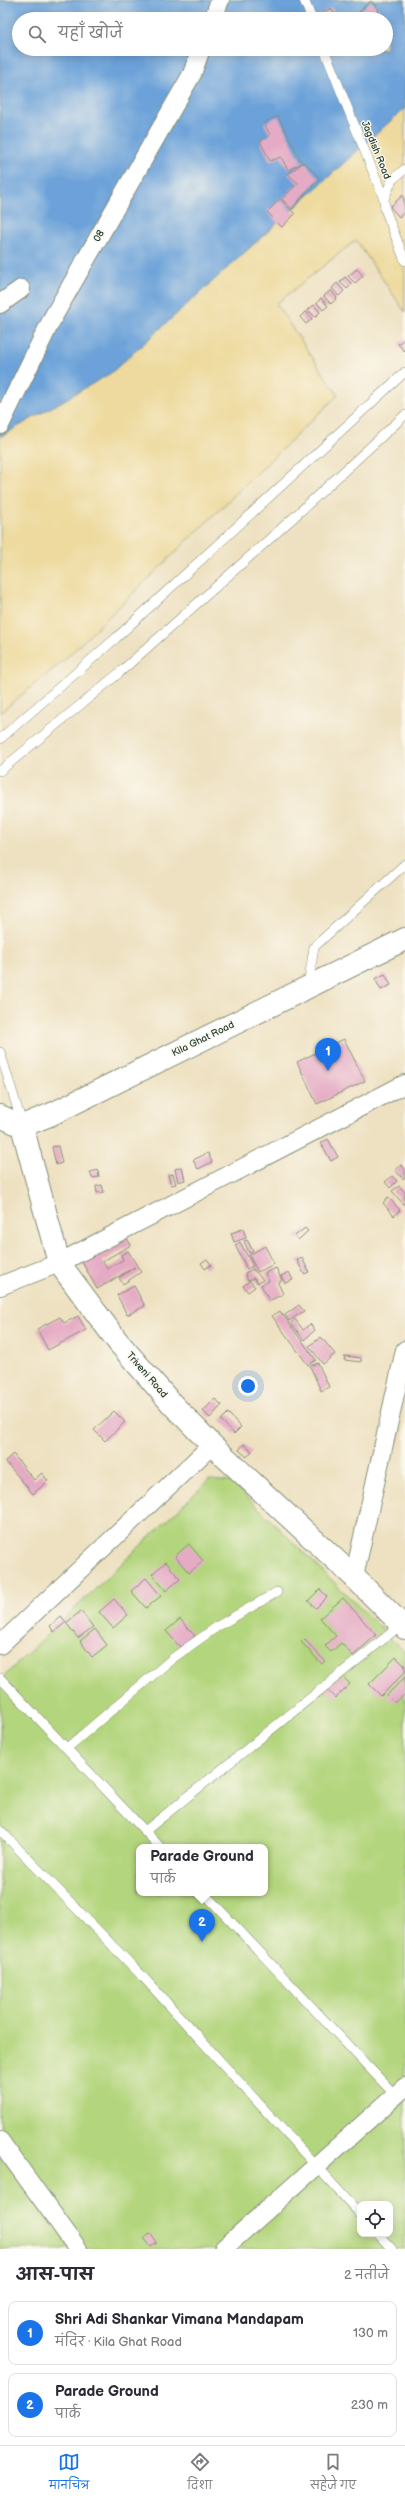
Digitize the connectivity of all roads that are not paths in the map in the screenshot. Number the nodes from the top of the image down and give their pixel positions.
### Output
1 (220, 0) edge
2 (304, 0) edge
3 (215, 12) edge
4 (309, 12) edge
5 (198, 56) edge
6 (327, 56) edge
7 (405, 169) edge
8 (384, 199) junction
9 (405, 261) edge
10 (21, 289) dead end
11 (0, 304) edge
12 (405, 372) edge
13 (405, 415) edge
14 (0, 425) edge
15 (0, 739) edge
16 (0, 771) edge
17 (405, 864) edge
18 (405, 939) edge
19 (308, 987) junction
20 (0, 1052) edge
21 (405, 1084) edge
22 (0, 1116) edge
23 (22, 1126) junction
24 (59, 1263) junction
25 (0, 1286) edge
26 (405, 1350) edge
27 (212, 1445) junction
28 (354, 1577) junction
29 (277, 1592) dead end
30 (403, 1627) edge
31 (0, 1645) edge
32 (0, 1678) edge
33 (67, 1748) junction
34 (0, 1830) edge
35 (145, 1832) junction
36 (157, 1844) edge
37 (207, 1896) edge
38 (400, 2091) edge
39 (0, 2141) edge
40 (317, 2166) junction
41 (357, 2211) edge
42 (381, 2237) edge
43 (78, 2249) edge
44 (223, 2249) edge
45 (392, 2249) edge

1 - 3 street
2 - 4 lane
5 - 14 street, 08
6 - 8 lane, Jagdish Road
7 - 8 lane
8 - 9 lane, Jagdish Road
10 - 11 street
12 - 15 lane
13 - 16 lane
17 - 19 lane
18 - 19 main road, Kila Ghat Road
19 - 23 main road, Kila Ghat Road
20 - 23 lane, Triveni Road
21 - 24 street
22 - 23 main road
23 - 24 main road, Triveni Road
24 - 25 street
24 - 27 main road, Triveni Road
26 - 28 street
27 - 28 main road, Triveni Road
27 - 31 street
28 - 30 main road, Triveni Road
29 - 33 lane
30 - 35 lane
32 - 33 lane
33 - 35 lane
34 - 40 lane
35 - 36 lane
37 - 38 lane
38 - 40 street
39 - 43 street
40 - 41 lane
40 - 44 street
42 - 45 lane

